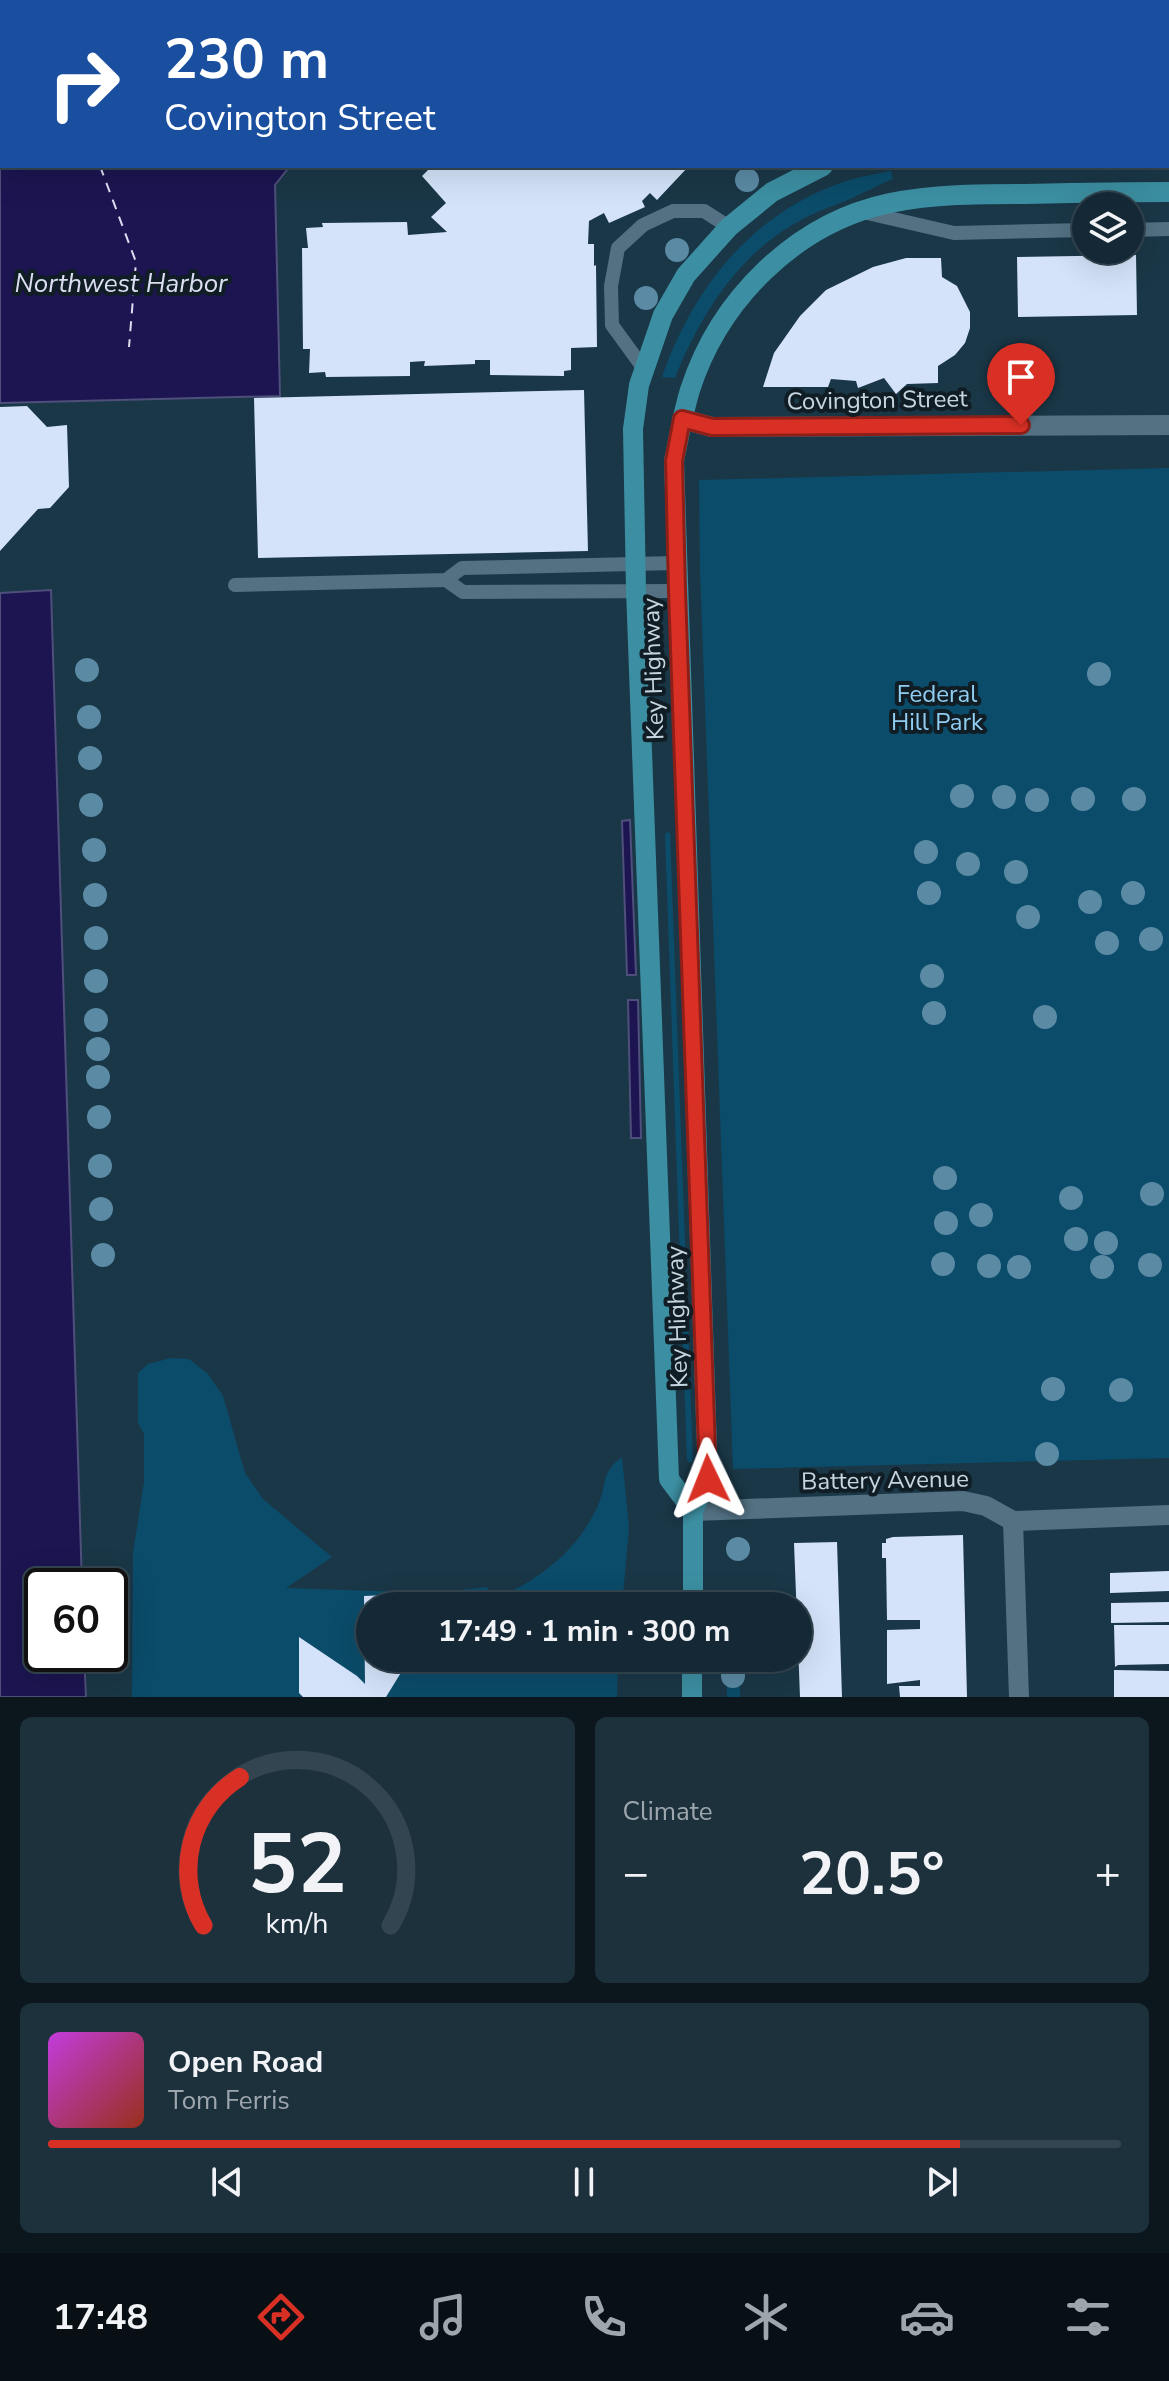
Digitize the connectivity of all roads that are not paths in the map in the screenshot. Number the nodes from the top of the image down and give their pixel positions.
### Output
1 (819, 168) edge
2 (1169, 192) edge
3 (863, 211) junction
4 (729, 227) junction
5 (1169, 229) edge
6 (1072, 230) edge
7 (1144, 230) edge
8 (644, 369) junction
9 (682, 419) junction
10 (1169, 425) edge
11 (676, 563) junction
12 (636, 564) junction
13 (446, 580) junction
14 (235, 585) dead end
15 (636, 590) junction
16 (677, 591) junction
17 (693, 1511) junction
18 (1169, 1515) edge
19 (1013, 1521) junction
20 (693, 1592) edge
21 (692, 1672) edge
22 (692, 1697) edge
23 (1019, 1697) edge

1 - 4 main road, Key Highway
2 - 3 main road, Key Highway
3 - 6 lane
3 - 9 main road, Key Highway
4 - 8 main road, Key Highway
4 - 8 lane
5 - 7 lane
8 - 12 main road, Key Highway
9 - 10 street, Covington Street
9 - 11 main road, Key Highway
11 - 12 lane
11 - 16 main road, Key Highway
12 - 13 lane
12 - 15 main road, Key Highway
13 - 14 lane
13 - 15 lane
15 - 16 lane
15 - 17 main road, Key Highway
16 - 17 main road, Key Highway
17 - 19 street, Battery Avenue
17 - 20 main road, Key Highway
18 - 19 street, Battery Avenue
19 - 23 street
21 - 22 main road

